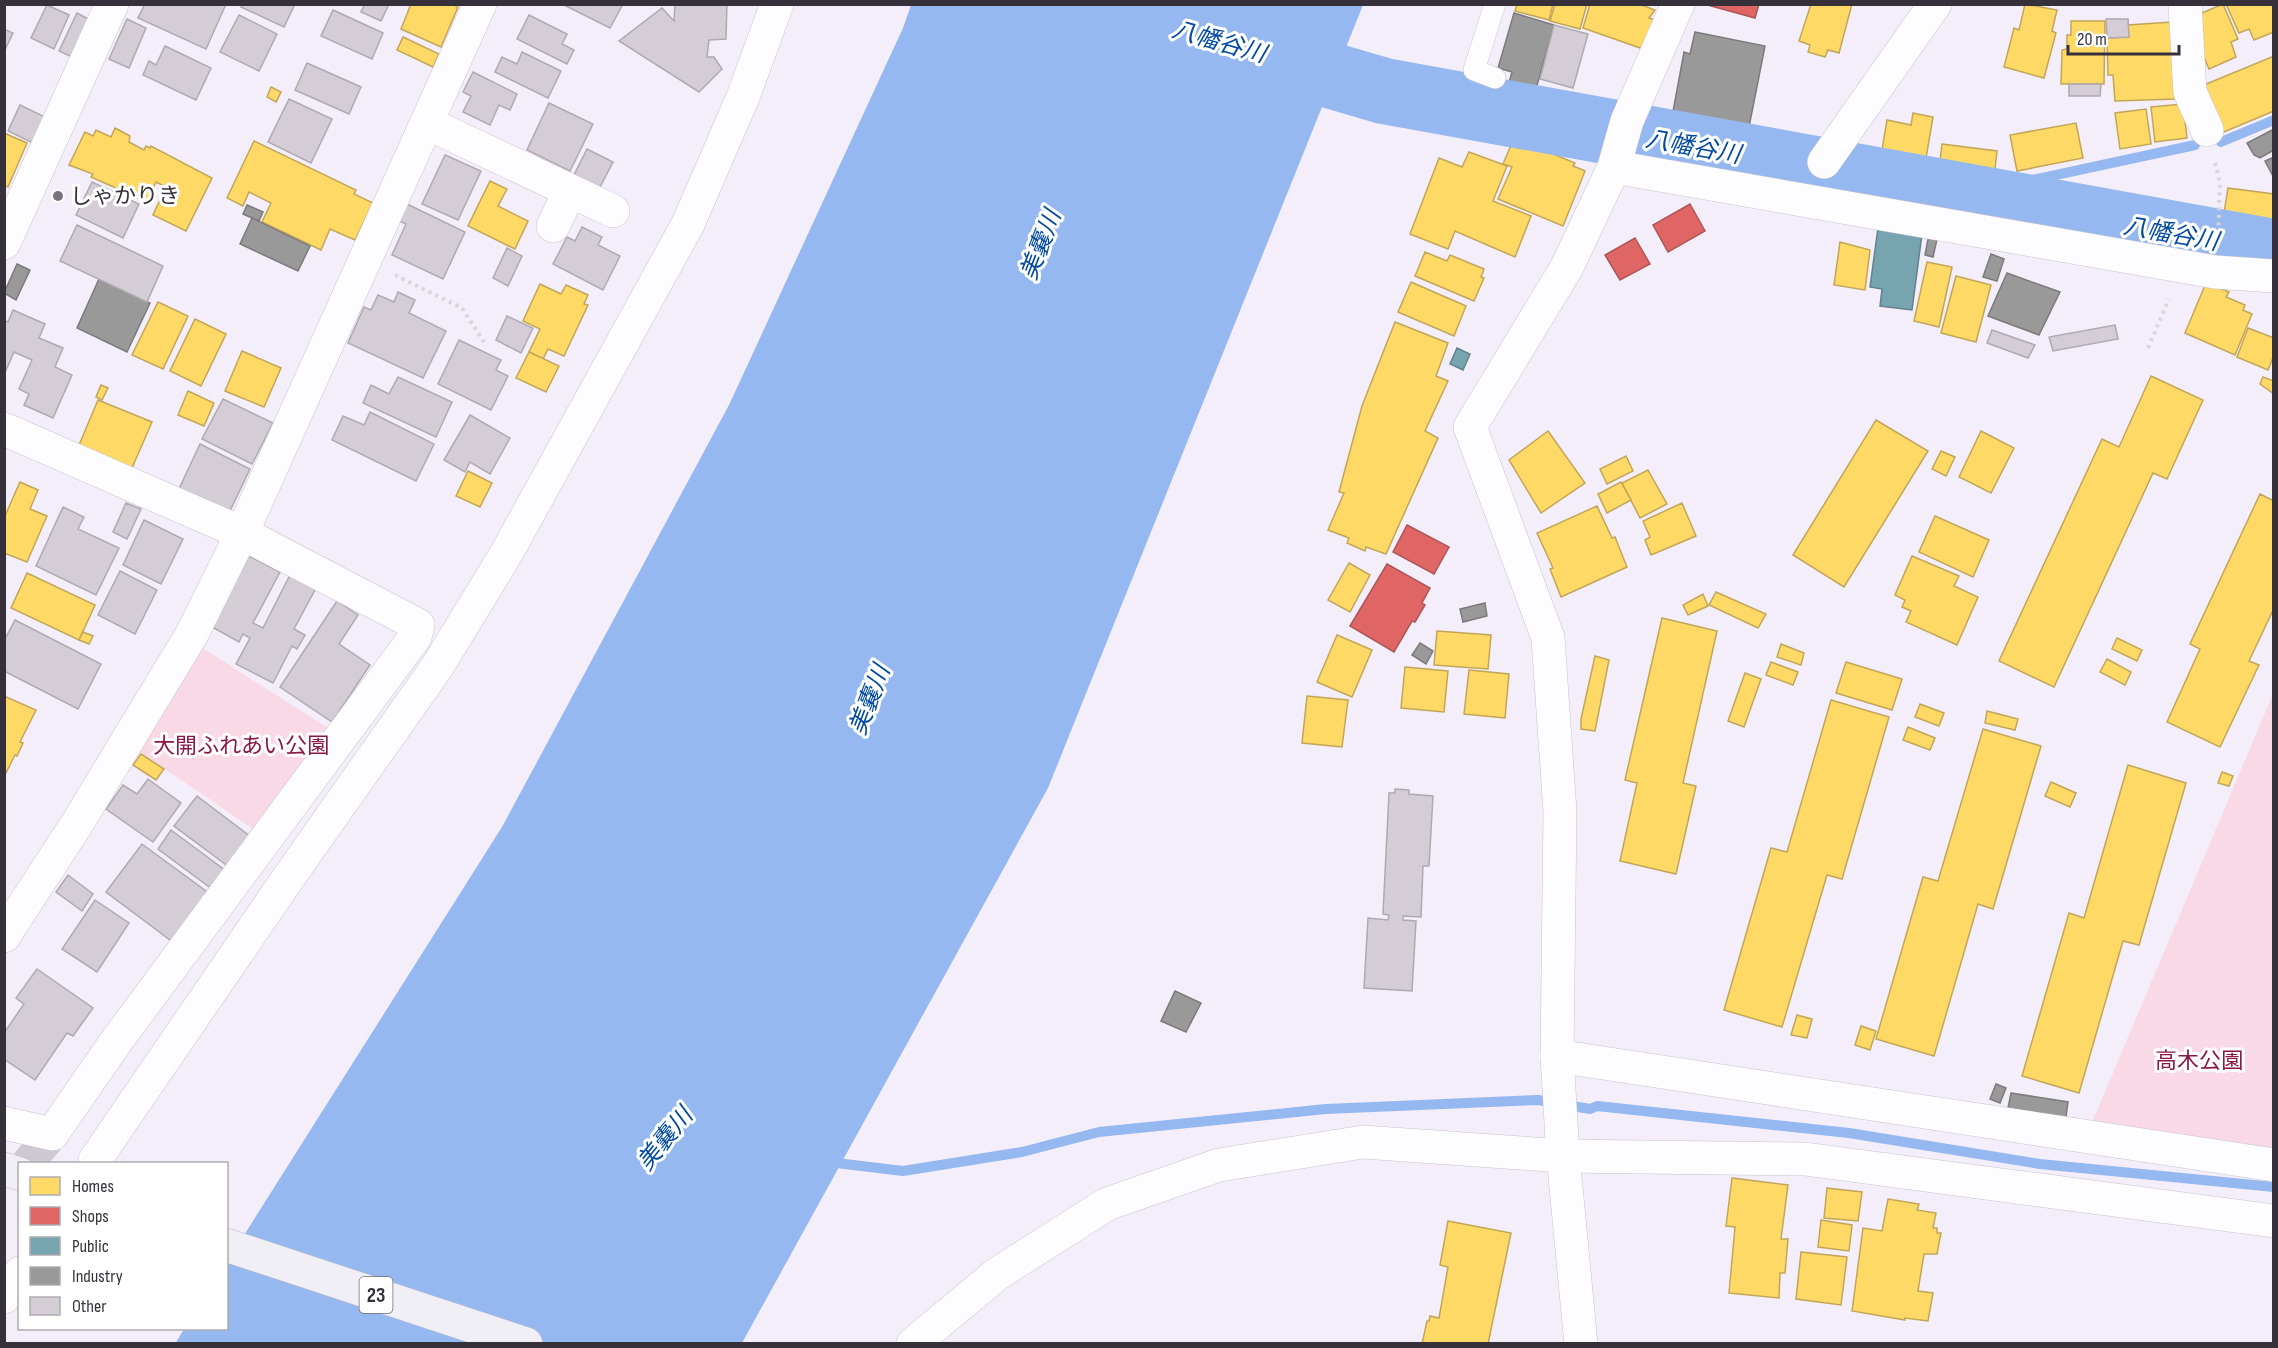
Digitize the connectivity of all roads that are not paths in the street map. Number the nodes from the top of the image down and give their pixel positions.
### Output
1 (112, 4) edge
2 (480, 4) edge
3 (777, 4) edge
4 (1495, 4) edge
5 (1678, 4) edge
6 (1935, 4) edge
7 (2185, 4) edge
8 (1495, 78) dead end
9 (427, 123) junction
10 (2206, 130) road end
11 (1824, 162) dead end
12 (1614, 167) junction
13 (570, 191) junction
14 (613, 211) dead end
15 (553, 226) dead end
16 (4, 243) edge
17 (2274, 276) edge
18 (4, 429) edge
19 (242, 533) junction
20 (4, 936) edge
21 (1558, 1061) junction
22 (4, 1123) edge
23 (1562, 1140) junction
24 (95, 1161) dead end
25 (2274, 1165) edge
26 (2274, 1221) edge
27 (228, 1246) edge
28 (18, 1276) edge
29 (4, 1297) edge
30 (1579, 1342) edge
31 (526, 1344) edge
32 (913, 1344) edge

1 - 16 street
2 - 9 street
3 - 24 street
4 - 8 lane
5 - 12 street
6 - 11 street
7 - 10 street
9 - 13 street
9 - 19 street
12 - 17 street
12 - 21 street
13 - 14 street
13 - 15 street
18 - 19 street
19 - 20 street
19 - 22 street
21 - 23 street
21 - 25 street
23 - 26 street
23 - 30 street
23 - 32 street
27 - 31 main road, 23
28 - 29 street

